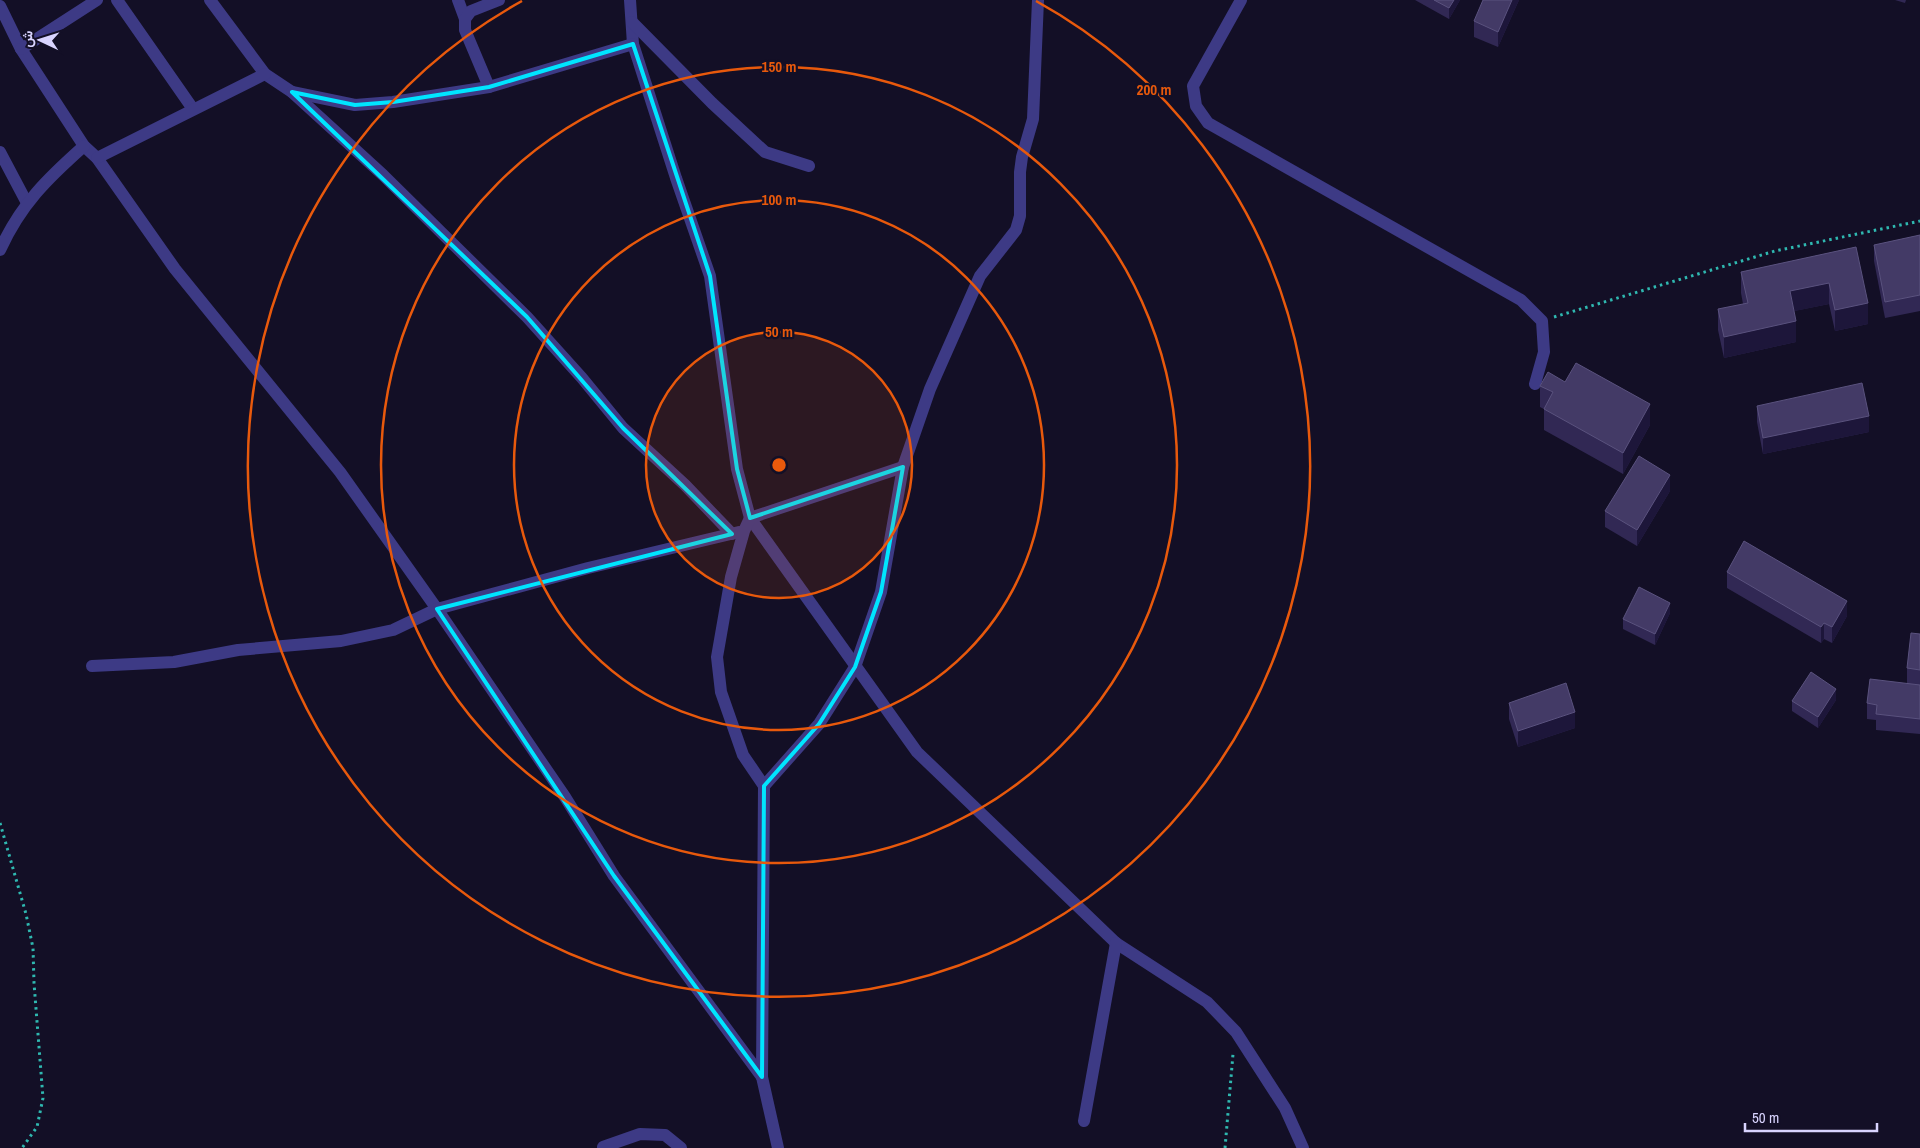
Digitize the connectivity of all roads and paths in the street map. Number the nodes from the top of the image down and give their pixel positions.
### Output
1 (97, 0) edge
2 (117, 0) edge
3 (210, 0) edge
4 (458, 0) edge
5 (499, 0) edge
6 (630, 0) edge
7 (1038, 0) edge
8 (1241, 0) edge
9 (0, 6) edge
10 (465, 19) junction
11 (632, 22) junction
12 (633, 44) junction
13 (21, 49) junction
14 (265, 74) junction
15 (489, 87) junction
16 (292, 92) junction
17 (193, 109) junction
18 (84, 146) junction
19 (0, 152) edge
20 (97, 158) junction
21 (809, 166) dead end
22 (27, 203) junction
23 (1920, 221) edge
24 (0, 250) edge
25 (1542, 321) junction
26 (1535, 384) dead end
27 (903, 466) junction
28 (750, 518) junction
29 (738, 532) junction
30 (437, 609) junction
31 (92, 666) dead end
32 (855, 667) junction
33 (764, 786) junction
34 (0, 823) edge
35 (1116, 943) junction
36 (1236, 1032) junction
37 (762, 1077) junction
38 (1084, 1121) dead end
39 (602, 1147) edge
40 (22, 1148) edge
41 (682, 1148) edge
42 (778, 1148) edge
43 (1225, 1148) edge
44 (1304, 1148) edge

1 - 13 street
2 - 17 street
3 - 14 street
4 - 10 street
5 - 10 street
6 - 11 street
7 - 27 street
8 - 25 street
9 - 13 street
10 - 15 street
11 - 12 street
11 - 21 street
12 - 15 street
12 - 28 street
13 - 18 street
14 - 16 street
14 - 17 street
15 - 16 street
16 - 29 street
17 - 20 street
18 - 20 street
18 - 22 street
19 - 22 street
20 - 30 street
22 - 24 street
23 - 25 path
25 - 26 street
27 - 28 street
27 - 32 street
28 - 29 street
28 - 32 street
29 - 30 street
29 - 33 street
30 - 31 street
30 - 37 street
32 - 33 street
32 - 35 street
33 - 37 street
34 - 40 path
35 - 36 street
35 - 38 street
36 - 43 path
36 - 44 street
37 - 42 street
39 - 41 street

